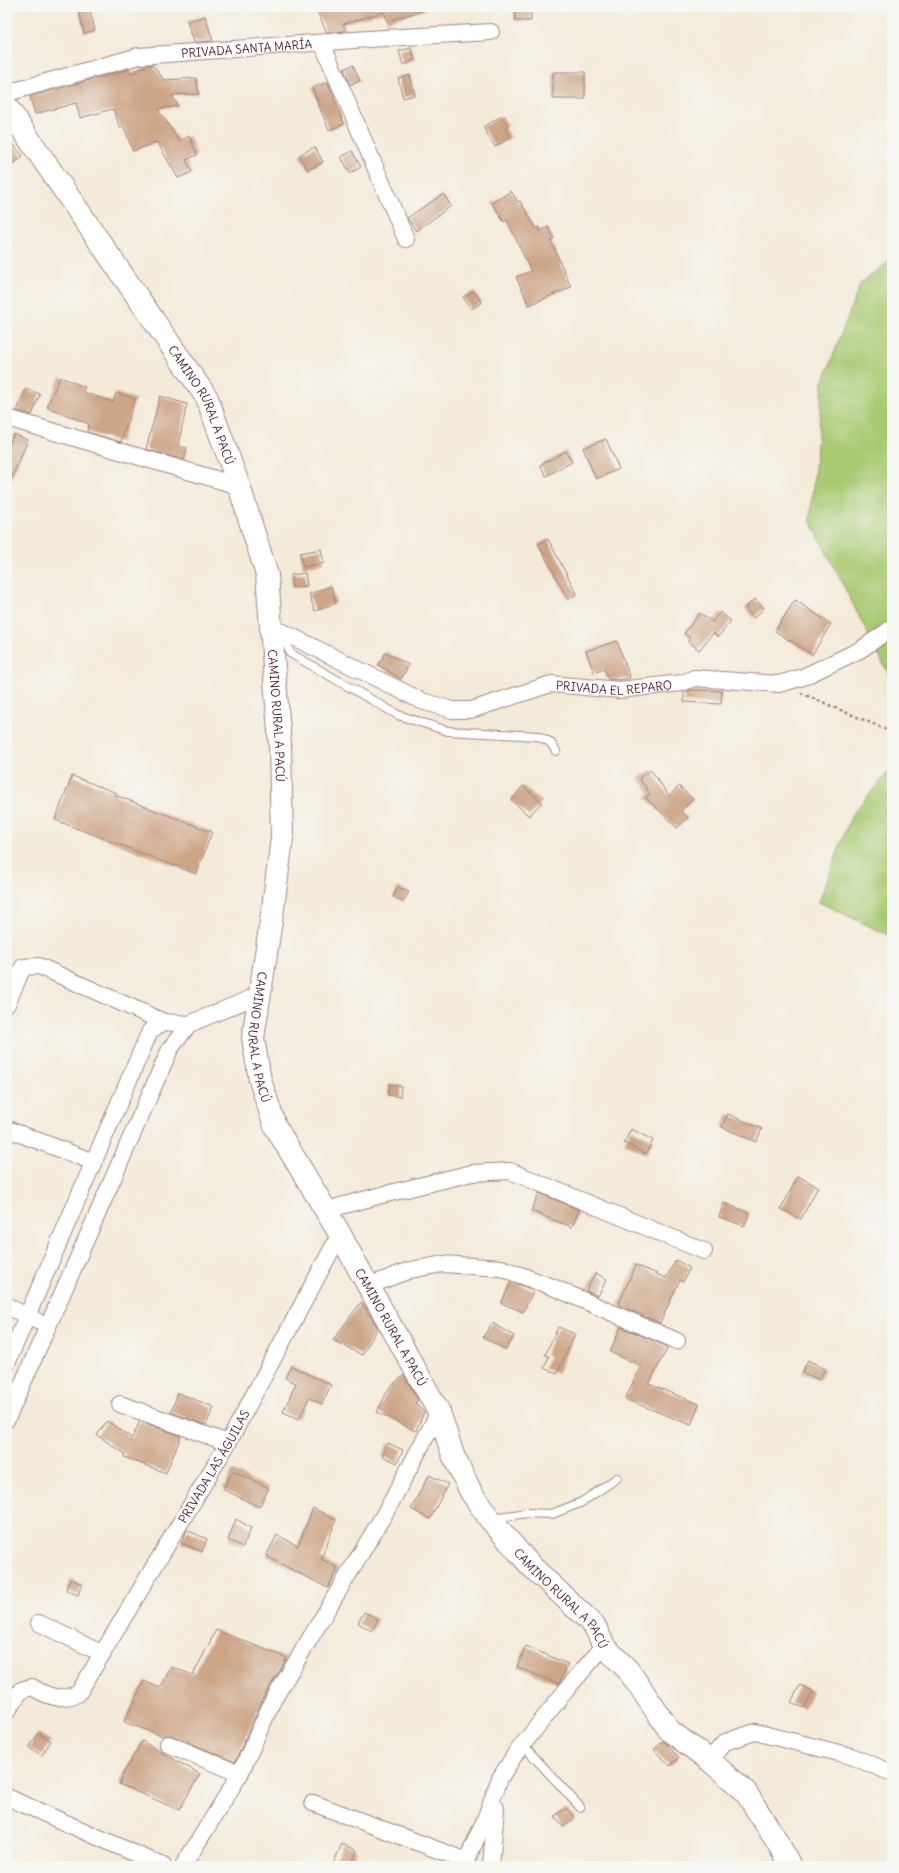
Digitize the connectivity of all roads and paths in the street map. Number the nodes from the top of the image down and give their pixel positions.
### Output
1 (491, 32) dead end
2 (322, 43) junction
3 (7, 93) edge
4 (7, 107) edge
5 (406, 239) dead end
6 (7, 418) edge
7 (239, 486) junction
8 (892, 628) edge
9 (277, 631) junction
10 (779, 684) junction
11 (892, 732) edge
12 (556, 751) dead end
13 (259, 995) junction
14 (7, 1004) edge
15 (164, 1022) junction
16 (189, 1024) junction
17 (7, 1129) edge
18 (94, 1162) junction
19 (326, 1210) junction
20 (340, 1234) junction
21 (704, 1250) dead end
22 (368, 1286) junction
23 (7, 1306) edge
24 (27, 1316) junction
25 (48, 1326) junction
26 (677, 1341) dead end
27 (7, 1363) edge
28 (120, 1404) dead end
29 (439, 1412) junction
30 (7, 1419) edge
31 (228, 1443) junction
32 (617, 1478) dead end
33 (490, 1518) junction
34 (39, 1623) dead end
35 (604, 1646) junction
36 (103, 1654) junction
37 (7, 1712) edge
38 (168, 1744) dead end
39 (523, 1745) junction
40 (709, 1760) junction
41 (892, 1772) edge
42 (240, 1774) junction
43 (500, 1778) junction
44 (7, 1797) edge
45 (313, 1803) dead end
46 (580, 1807) dead end
47 (466, 1863) edge
48 (164, 1866) edge
49 (183, 1866) edge
50 (491, 1866) edge
51 (790, 1866) edge

1 - 2 street, PRIVADA SANTA MARÍA
2 - 3 street, PRIVADA SANTA MARÍA
2 - 5 street
4 - 7 street, CAMINO RURAL A PACÚ
6 - 7 street
7 - 9 street, CAMINO RURAL A PACÚ
8 - 10 street, PRIVADA EL REPARO
9 - 10 street, PRIVADA EL REPARO
9 - 12 lane
9 - 13 street, CAMINO RURAL A PACÚ
10 - 11 path
13 - 16 street
13 - 19 street, CAMINO RURAL A PACÚ
14 - 15 street
15 - 16 street
15 - 18 street
16 - 25 street
17 - 18 street
18 - 24 street
19 - 20 street, CAMINO RURAL A PACÚ
19 - 21 street
20 - 22 street, CAMINO RURAL A PACÚ
20 - 31 street, PRIVADA LAS ÁGUILAS
22 - 26 street
22 - 29 street, CAMINO RURAL A PACÚ
23 - 24 street
24 - 25 street
24 - 27 street
25 - 30 street
28 - 31 street
29 - 33 street, CAMINO RURAL A PACÚ
29 - 42 street
31 - 36 street, PRIVADA LAS ÁGUILAS
32 - 33 lane
33 - 35 street, CAMINO RURAL A PACÚ
34 - 36 street
35 - 39 street
35 - 40 street, CAMINO RURAL A PACÚ
36 - 37 street, PRIVADA LAS ÁGUILAS
38 - 42 street
39 - 43 street
39 - 46 lane
40 - 41 street
40 - 51 street, CAMINO RURAL A PACÚ
42 - 49 street
43 - 47 street
43 - 50 street
44 - 48 street
45 - 47 street

